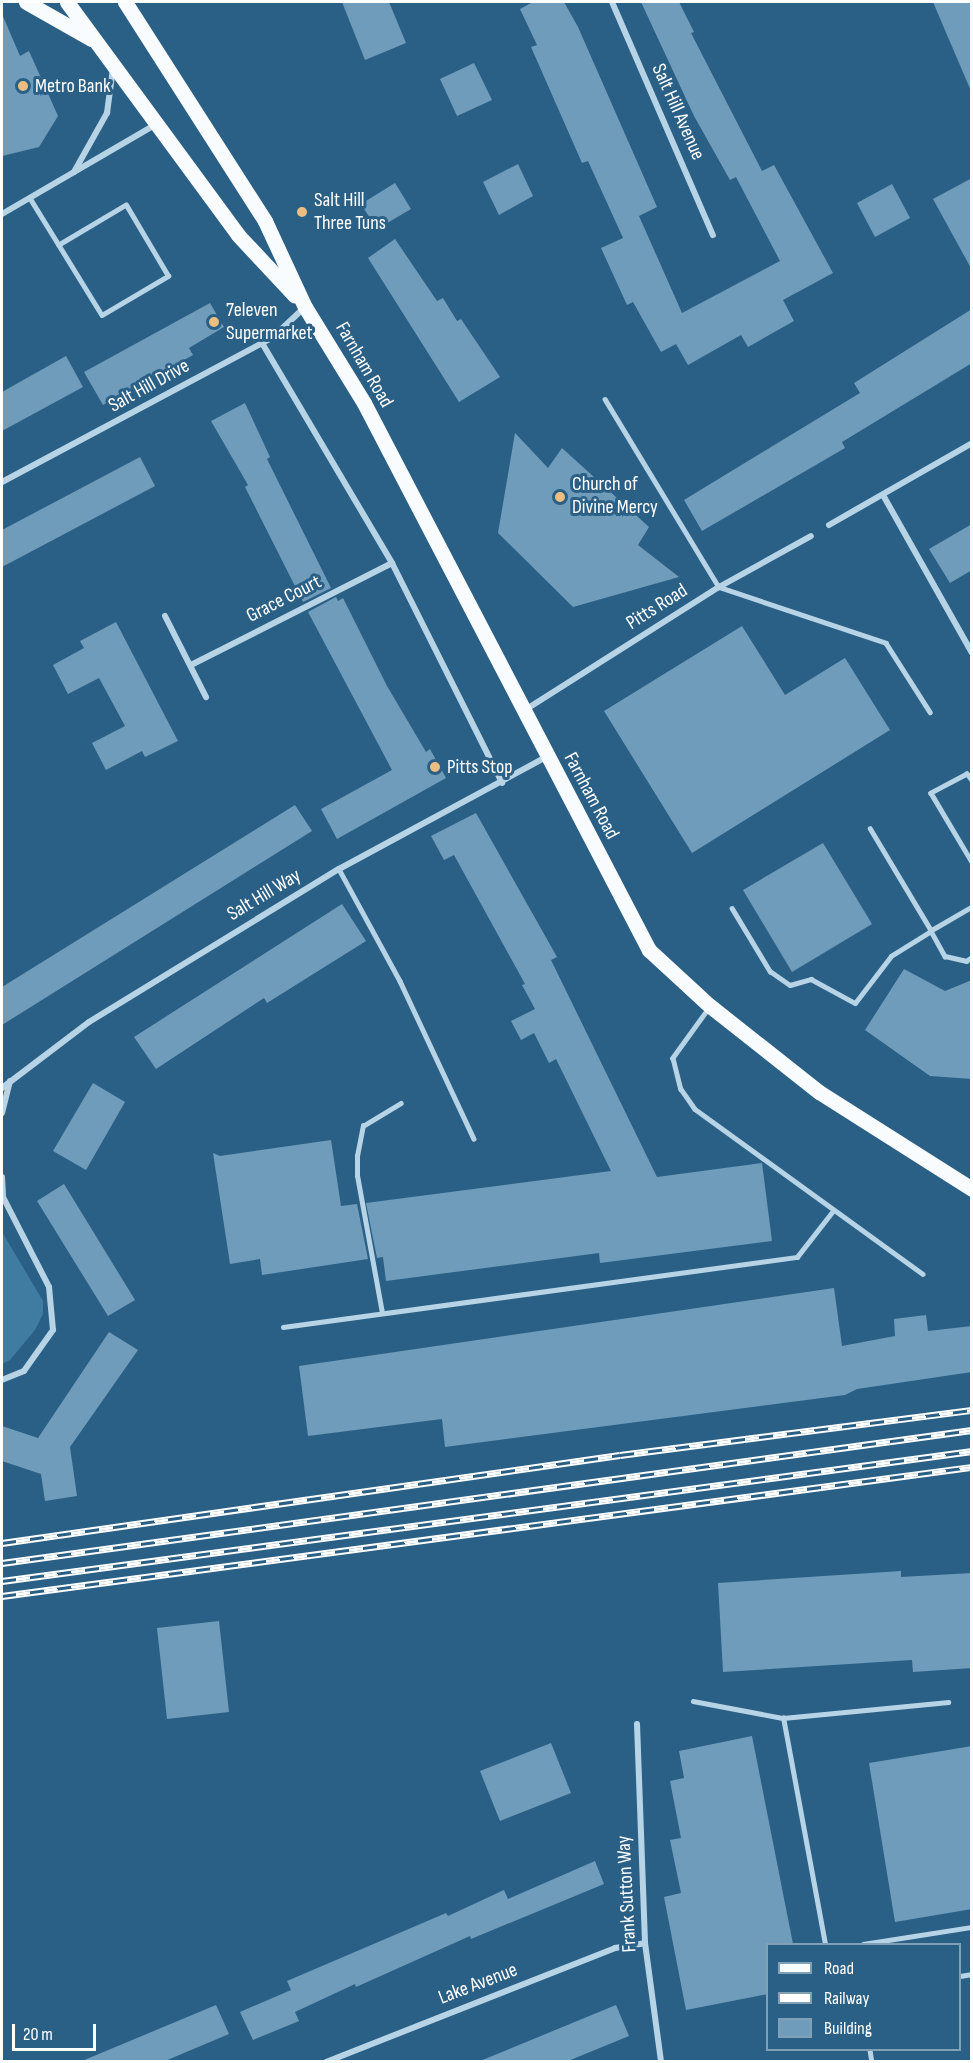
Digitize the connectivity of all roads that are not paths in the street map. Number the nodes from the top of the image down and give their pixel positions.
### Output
1 (26, 2) edge
2 (67, 2) edge
3 (124, 2) edge
4 (612, 2) edge
5 (93, 41) junction
6 (113, 67) junction
7 (155, 125) junction
8 (72, 175) junction
9 (30, 198) junction
10 (2, 214) edge
11 (713, 235) dead end
12 (59, 245) junction
13 (306, 307) junction
14 (262, 343) junction
15 (605, 399) dead end
16 (972, 443) edge
17 (2, 482) edge
18 (883, 495) junction
19 (829, 525) dead end
20 (811, 536) dead end
21 (392, 563) junction
22 (719, 587) junction
23 (165, 616) dead end
24 (969, 641) edge
25 (972, 653) edge
26 (191, 665) junction
27 (206, 697) dead end
28 (524, 710) junction
29 (930, 712) dead end
30 (546, 757) junction
31 (972, 781) edge
32 (502, 783) junction
33 (870, 829) dead end
34 (972, 862) edge
35 (339, 869) junction
36 (972, 907) edge
37 (732, 909) dead end
38 (931, 931) junction
39 (972, 957) edge
40 (710, 1006) junction
41 (10, 1081) junction
42 (2, 1088) edge
43 (401, 1103) dead end
44 (2, 1113) edge
45 (474, 1139) dead end
46 (2, 1178) edge
47 (972, 1190) edge
48 (833, 1211) junction
49 (923, 1274) dead end
50 (382, 1313) junction
51 (283, 1327) dead end
52 (2, 1380) edge
53 (693, 1701) dead end
54 (948, 1702) dead end
55 (783, 1718) junction
56 (637, 1724) dead end
57 (972, 1927) edge
58 (645, 1943) junction
59 (825, 1943) edge
60 (869, 1943) edge
61 (326, 2061) edge
62 (661, 2061) edge

1 - 5 main road
2 - 5 main road, Farnham Road
3 - 13 main road, Farnham Road
4 - 11 street, Salt Hill Avenue
5 - 6 main road, Farnham Road
6 - 7 main road, Farnham Road
6 - 8 street
7 - 8 street
7 - 13 main road, Farnham Road
8 - 9 street
9 - 10 street
9 - 12 lane
12 - 12 lane
13 - 14 street, Salt Hill Drive
13 - 28 main road, Farnham Road
14 - 17 street, Salt Hill Drive
14 - 21 street
15 - 22 lane
16 - 18 street
18 - 19 street
18 - 24 street
20 - 22 street, Pitts Road
21 - 26 street, Grace Court
21 - 32 street
22 - 28 street, Pitts Road
22 - 29 lane
23 - 26 street
24 - 25 street
26 - 27 street
28 - 30 main road, Farnham Road
30 - 32 street, Salt Hill Way
30 - 40 main road, Farnham Road
31 - 34 lane
32 - 35 street, Salt Hill Way
33 - 38 lane
35 - 41 street, Salt Hill Way
35 - 45 lane
36 - 38 lane
37 - 38 lane
38 - 39 lane
40 - 47 main road, Farnham Road
40 - 48 lane
41 - 42 street, Salt Hill Way
41 - 44 street
43 - 50 lane
46 - 52 street
48 - 49 lane
48 - 50 lane
50 - 51 lane
53 - 55 lane
54 - 55 lane
55 - 59 lane
56 - 58 street, Frank Sutton Way
57 - 60 lane
58 - 61 street, Lake Avenue
58 - 62 street, Frank Sutton Way

